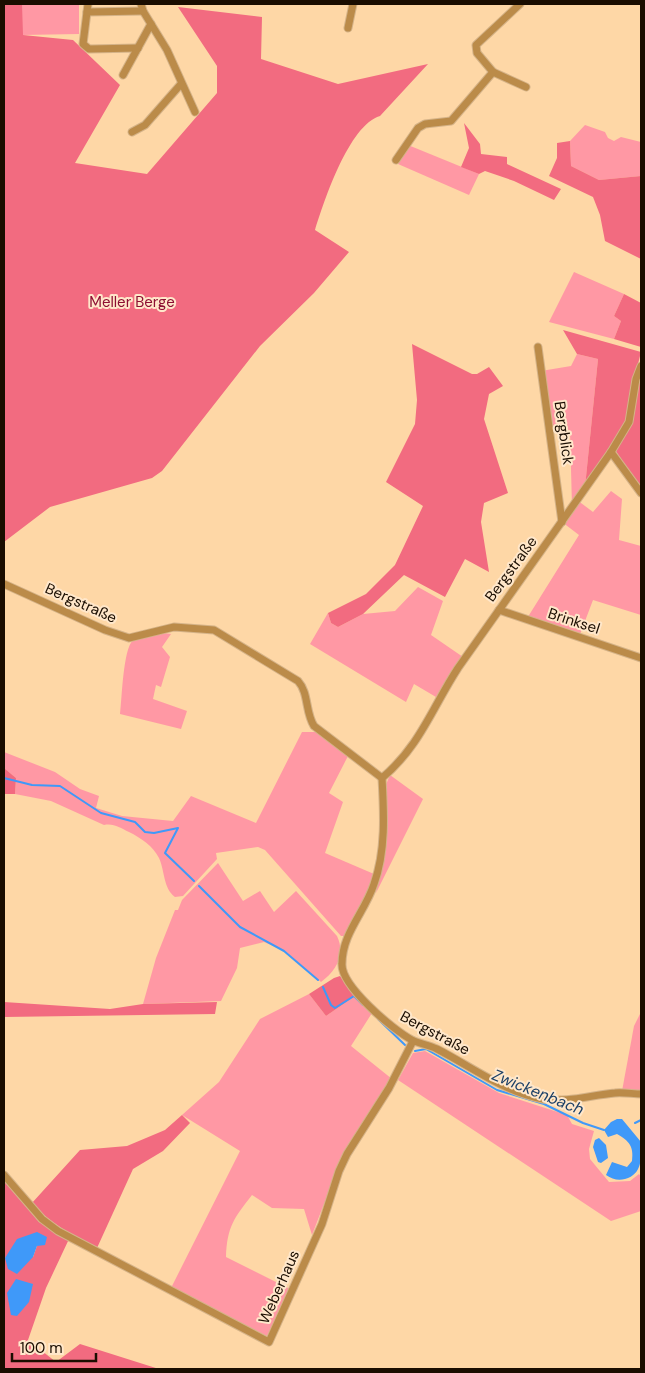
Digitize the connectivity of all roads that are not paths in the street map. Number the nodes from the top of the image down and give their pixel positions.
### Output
1 (88, 4) edge
2 (353, 4) edge
3 (520, 4) edge
4 (142, 8) edge
5 (87, 12) junction
6 (151, 24) junction
7 (348, 28) dead end
8 (138, 48) junction
9 (493, 72) junction
10 (123, 75) dead end
11 (181, 84) junction
12 (526, 87) dead end
13 (195, 112) dead end
14 (132, 132) dead end
15 (396, 160) dead end
16 (538, 348) dead end
17 (641, 366) edge
18 (611, 452) junction
19 (641, 492) edge
20 (562, 522) junction
21 (4, 584) edge
22 (499, 610) junction
23 (641, 658) edge
24 (382, 778) junction
25 (413, 1041) junction
26 (641, 1094) edge
27 (4, 1175) edge

1 - 5 street
2 - 7 street
3 - 9 street
4 - 5 street
4 - 6 street
5 - 8 street
6 - 8 street
6 - 11 street
8 - 10 street
9 - 12 street
9 - 15 street
11 - 13 street
11 - 14 street
16 - 20 street, Bergblick
17 - 18 street, Bergstraße
18 - 19 street
18 - 20 street, Bergstraße
20 - 22 street, Bergstraße
21 - 24 street, Bergstraße
22 - 23 street, Brinksel
22 - 24 street, Bergstraße
24 - 25 street, Bergstraße
25 - 26 street, Bergstraße
25 - 27 street, Weberhaus

